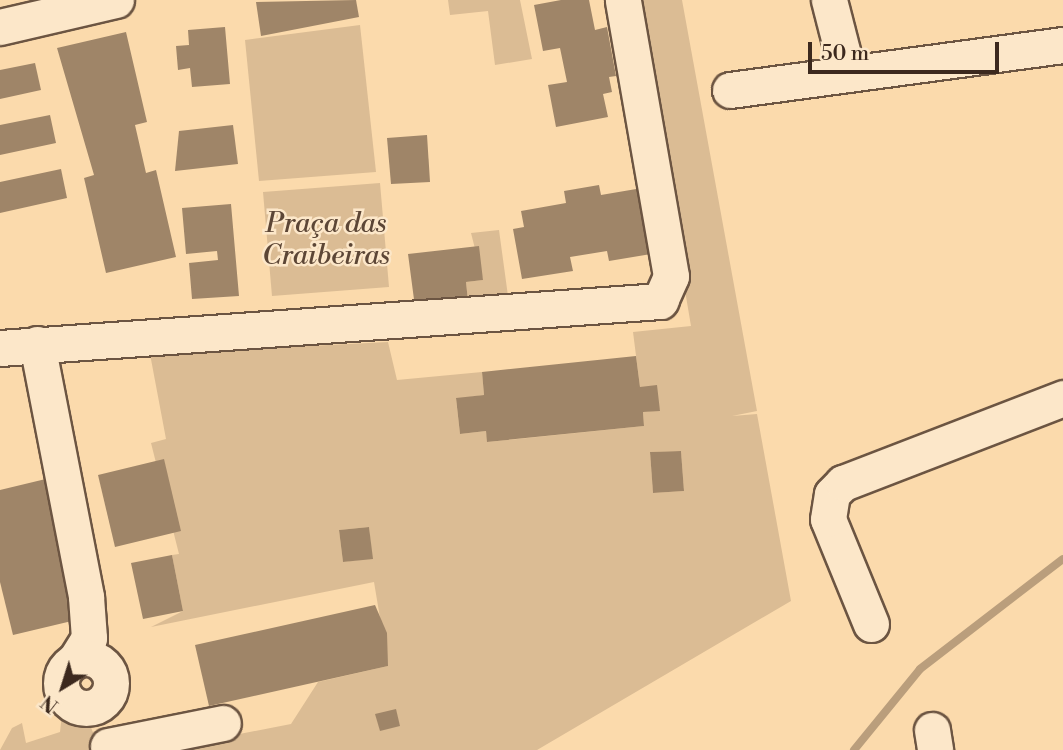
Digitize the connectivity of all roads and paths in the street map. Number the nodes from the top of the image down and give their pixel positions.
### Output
1 (116, 0) edge
2 (624, 0) edge
3 (829, 0) edge
4 (0, 27) edge
5 (1063, 45) edge
6 (848, 74) junction
7 (730, 90) dead end
8 (37, 344) junction
9 (0, 348) edge
10 (1063, 398) edge
11 (871, 624) dead end
12 (223, 723) dead end

1 - 4 street
2 - 8 street
3 - 6 street
5 - 6 street
6 - 7 street
8 - 9 street
8 - 12 street
10 - 11 street

